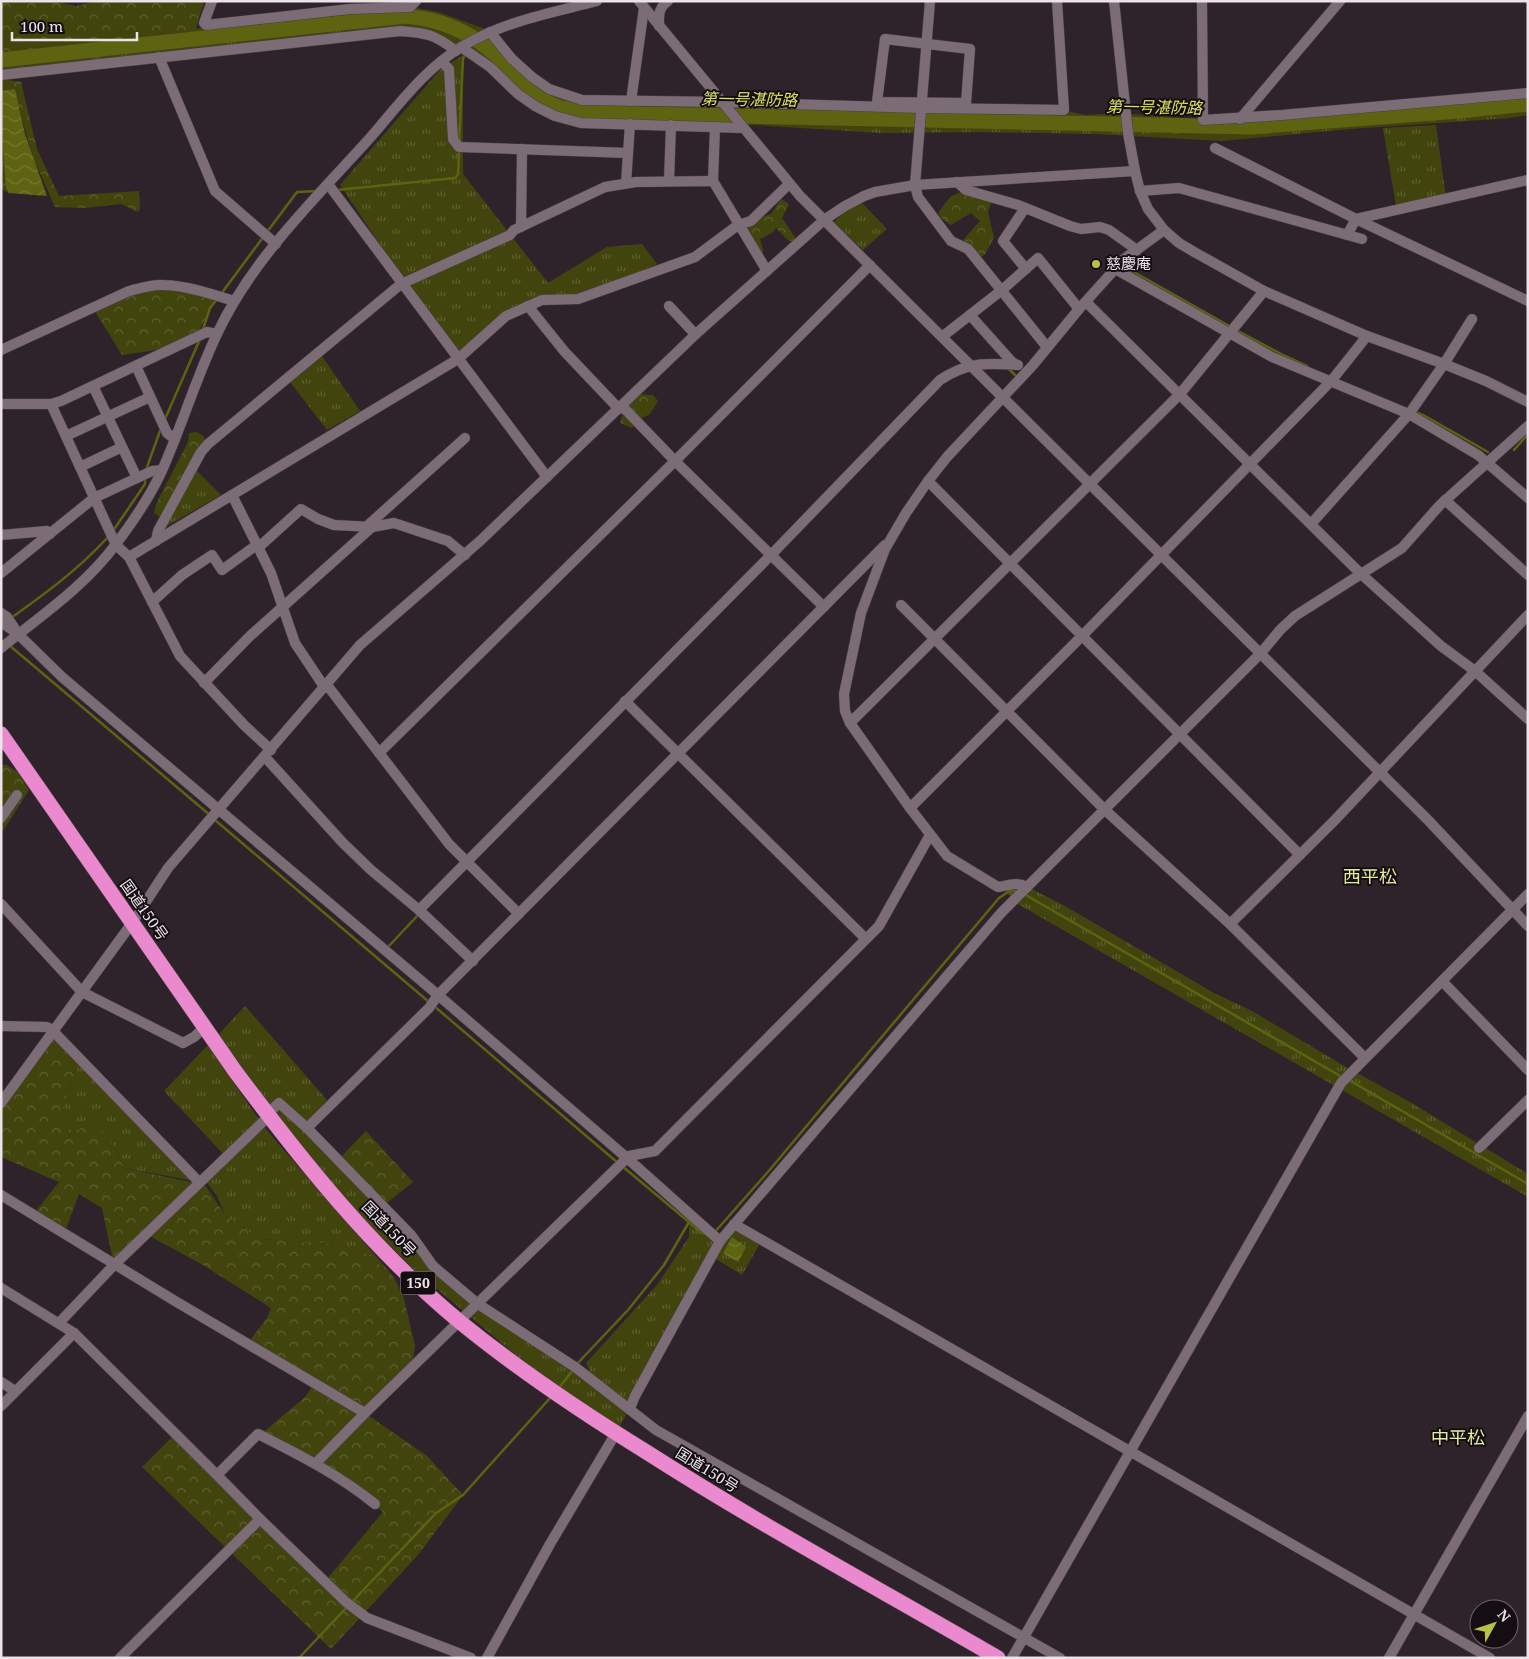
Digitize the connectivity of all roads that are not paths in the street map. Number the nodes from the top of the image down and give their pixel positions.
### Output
1 (212, 1) edge
2 (416, 1) edge
3 (597, 1) edge
4 (668, 1) edge
5 (930, 1) edge
6 (1057, 1) edge
7 (1114, 1) edge
8 (1202, 1) edge
9 (1340, 1) edge
10 (642, 5) edge
11 (659, 26) junction
12 (488, 33) junction
13 (926, 43) junction
14 (458, 49) junction
15 (159, 57) junction
16 (442, 62) junction
17 (1, 75) edge
18 (1528, 93) edge
19 (631, 101) junction
20 (722, 104) junction
21 (921, 107) junction
22 (1240, 119) junction
23 (630, 124) junction
24 (671, 125) junction
25 (741, 126) junction
26 (715, 127) junction
27 (1215, 148) dead end
28 (522, 149) junction
29 (628, 153) junction
30 (1135, 171) junction
31 (1528, 180) edge
32 (669, 181) junction
33 (713, 181) junction
34 (957, 182) junction
35 (626, 183) junction
36 (328, 184) junction
37 (789, 184) junction
38 (915, 186) junction
39 (1140, 191) junction
40 (1025, 208) junction
41 (1356, 219) junction
42 (824, 220) junction
43 (738, 225) junction
44 (521, 227) junction
45 (1164, 230) junction
46 (1347, 235) junction
47 (1362, 239) dead end
48 (276, 244) junction
49 (1137, 250) junction
50 (870, 265) junction
51 (1026, 269) junction
52 (1118, 270) junction
53 (767, 271) junction
54 (401, 284) junction
55 (1002, 290) junction
56 (1264, 291) junction
57 (234, 301) junction
58 (1528, 301) edge
59 (1082, 305) junction
60 (528, 306) junction
61 (669, 306) dead end
62 (970, 315) junction
63 (1472, 319) dead end
64 (1233, 330) junction
65 (217, 334) junction
66 (695, 334) junction
67 (943, 336) junction
68 (1368, 336) junction
69 (1047, 347) junction
70 (1, 350) edge
71 (458, 358) junction
72 (1444, 364) junction
73 (136, 366) junction
74 (972, 366) junction
75 (1021, 369) junction
76 (1333, 380) junction
77 (92, 386) junction
78 (1180, 394) junction
79 (150, 397) junction
80 (1003, 397) junction
81 (1528, 402) edge
82 (1, 404) edge
83 (51, 404) junction
84 (621, 408) junction
85 (1409, 414) junction
86 (108, 417) junction
87 (1528, 426) edge
88 (66, 436) junction
89 (465, 438) dead end
90 (175, 439) junction
91 (122, 447) junction
92 (675, 461) junction
93 (1487, 463) junction
94 (1250, 464) junction
95 (80, 467) junction
96 (162, 470) junction
97 (547, 477) junction
98 (137, 478) junction
99 (928, 481) junction
100 (1090, 483) junction
101 (232, 495) junction
102 (94, 498) junction
103 (1528, 498) edge
104 (1445, 500) junction
105 (1311, 524) junction
106 (369, 527) junction
107 (50, 534) junction
108 (1, 535) edge
109 (891, 539) junction
110 (156, 541) junction
111 (116, 544) junction
112 (258, 545) junction
113 (465, 554) junction
114 (771, 555) junction
115 (1162, 555) junction
116 (129, 557) junction
117 (1010, 564) junction
118 (1, 573) edge
119 (1360, 573) junction
120 (1528, 575) edge
121 (152, 602) junction
122 (901, 605) dead end
123 (824, 607) junction
124 (283, 608) junction
125 (1, 613) edge
126 (1528, 615) edge
127 (1, 622) edge
128 (16, 636) junction
129 (1082, 636) junction
130 (935, 639) junction
131 (2, 648) edge
132 (1261, 653) junction
133 (1474, 671) junction
134 (204, 683) junction
135 (326, 686) junction
136 (626, 701) junction
137 (1007, 711) junction
138 (1528, 719) edge
139 (850, 723) junction
140 (1, 734) edge
141 (1180, 734) junction
142 (268, 753) junction
143 (679, 753) junction
144 (379, 754) junction
145 (1380, 773) junction
146 (17, 795) dead end
147 (910, 808) junction
148 (219, 810) junction
149 (1105, 810) junction
150 (1, 818) edge
151 (930, 834) junction
152 (1300, 855) junction
153 (467, 863) junction
154 (1027, 887) junction
155 (1528, 894) edge
156 (1, 904) edge
157 (1513, 909) junction
158 (419, 910) junction
159 (519, 914) junction
160 (132, 923) junction
161 (1230, 924) junction
162 (1528, 926) edge
163 (866, 939) junction
164 (473, 961) junction
165 (1442, 981) junction
166 (82, 992) junction
167 (438, 995) junction
168 (1, 1026) edge
169 (205, 1027) junction
170 (52, 1030) junction
171 (1365, 1058) junction
172 (1528, 1070) edge
173 (1528, 1100) edge
174 (1, 1103) edge
175 (268, 1115) junction
176 (307, 1128) junction
177 (1479, 1148) dead end
178 (626, 1159) junction
179 (199, 1182) junction
180 (1, 1195) edge
181 (734, 1224) junction
182 (714, 1235) junction
183 (114, 1264) junction
184 (1, 1288) edge
185 (478, 1304) junction
186 (460, 1321) junction
187 (58, 1323) junction
188 (74, 1333) junction
189 (1, 1382) edge
190 (15, 1391) junction
191 (1, 1406) edge
192 (630, 1408) junction
193 (365, 1413) junction
194 (1528, 1416) edge
195 (1524, 1432) edge
196 (616, 1433) junction
197 (1131, 1450) junction
198 (316, 1463) junction
199 (217, 1475) junction
200 (375, 1504) dead end
201 (260, 1519) junction
202 (1414, 1614) junction
203 (1024, 1637) junction
204 (120, 1658) edge
205 (471, 1658) edge
206 (487, 1658) edge
207 (998, 1658) edge
208 (1012, 1658) edge
209 (1060, 1658) edge
210 (1389, 1658) edge
211 (1490, 1658) edge

1 - 2 street
3 - 12 street
4 - 11 street
5 - 13 street
6 - 21 street
7 - 30 street
8 - 22 street
9 - 22 street
10 - 11 street
10 - 19 street
11 - 20 street
12 - 14 street
12 - 19 street
13 - 21 street
13 - 21 street
13 - 21 street
14 - 15 street
14 - 16 street
14 - 23 street
15 - 17 street
15 - 48 street
16 - 28 street
16 - 36 street
18 - 22 street
19 - 20 street
20 - 21 street
20 - 25 street
21 - 38 street
23 - 24 street
23 - 29 street
24 - 26 street
24 - 32 street
25 - 26 street
25 - 37 street
26 - 33 street
27 - 41 street
28 - 29 street
28 - 44 street
29 - 35 street
30 - 34 street
30 - 39 street
31 - 41 street
32 - 33 street
32 - 35 street
33 - 43 street
34 - 38 street
34 - 40 street
35 - 44 street
36 - 48 street
36 - 54 street
37 - 42 street
37 - 43 street
38 - 42 street
38 - 55 street
39 - 45 street
39 - 46 street
40 - 49 street
40 - 51 street
41 - 46 street
41 - 58 street
42 - 50 street
42 - 53 street
43 - 53 street
43 - 60 street
44 - 54 street
45 - 49 street
45 - 56 street
46 - 47 street
48 - 57 street
49 - 52 street
50 - 67 street
50 - 92 street
51 - 55 street
51 - 59 street
52 - 59 street
52 - 64 street
53 - 66 street
54 - 71 street
54 - 110 street
55 - 62 street
55 - 69 street
56 - 64 street
56 - 68 street
57 - 65 street
57 - 70 street
59 - 69 street
59 - 78 street
60 - 71 street
60 - 84 street
61 - 66 street
62 - 67 street
62 - 75 street
63 - 72 street
64 - 76 street
64 - 78 street
65 - 73 street
65 - 90 street
66 - 84 street
67 - 74 street
68 - 72 street
68 - 76 street
69 - 75 street
71 - 97 street
71 - 101 street
72 - 81 street
72 - 85 street
73 - 77 street
73 - 79 street
74 - 75 street
74 - 80 street
74 - 114 street
75 - 80 street
76 - 85 street
76 - 94 street
77 - 83 street
77 - 86 street
78 - 94 street
78 - 100 street
79 - 86 street
79 - 90 street
80 - 99 street
80 - 100 street
82 - 83 street
83 - 88 street
84 - 92 street
84 - 97 street
85 - 93 street
85 - 105 street
86 - 88 street
86 - 91 street
87 - 93 street
88 - 95 street
89 - 106 street
90 - 96 street
91 - 95 street
91 - 98 street
92 - 114 street
92 - 144 street
93 - 103 street
93 - 104 street
94 - 105 street
94 - 115 street
95 - 102 street
96 - 98 street
96 - 111 street
97 - 113 street
98 - 102 street
99 - 109 street
99 - 117 street
100 - 115 street
100 - 117 street
101 - 110 street
101 - 112 street
102 - 107 street
102 - 111 street
104 - 119 street
104 - 120 street
105 - 119 street
106 - 112 street
106 - 113 street
106 - 124 street
107 - 108 street
107 - 118 street
109 - 123 street
109 - 139 street
110 - 116 street
111 - 116 street
111 - 128 street
112 - 121 street
112 - 124 street
113 - 135 street
114 - 123 street
114 - 136 street
115 - 129 street
115 - 132 street
116 - 121 street
117 - 129 street
117 - 130 street
119 - 132 street
119 - 133 street
121 - 134 street
122 - 130 street
123 - 143 street
124 - 134 street
124 - 135 street
125 - 128 street
126 - 133 street
127 - 128 street
128 - 131 street
128 - 148 street
129 - 137 street
129 - 141 street
130 - 137 street
130 - 139 street
132 - 141 street
132 - 145 street
133 - 138 street
133 - 145 street
134 - 142 street
135 - 142 street
135 - 144 street
136 - 143 street
136 - 153 street
137 - 147 street
137 - 149 street
139 - 147 street
140 - 160 highway, 国道150号 / 150
141 - 149 street
141 - 152 street
142 - 148 street
142 - 158 street
143 - 159 street
143 - 163 street
144 - 153 street
145 - 152 street
145 - 157 street
146 - 150 street
147 - 151 street
148 - 160 street
148 - 167 street
149 - 154 street
149 - 161 street
151 - 154 street
151 - 163 street
152 - 161 street
153 - 158 street
153 - 159 street
154 - 181 street
155 - 157 street
156 - 166 street
157 - 162 street
157 - 165 street
158 - 164 street
159 - 164 street
160 - 166 street
160 - 169 highway, 国道150号 / 150
161 - 171 street
163 - 178 street
164 - 167 street
165 - 171 street
165 - 172 street
166 - 169 street
166 - 170 street
167 - 176 street
167 - 178 street
168 - 170 street
169 - 175 highway, 国道150号 / 150
170 - 174 street
170 - 179 street
171 - 197 street
173 - 177 street
175 - 176 street
175 - 179 street
175 - 186 highway, 国道150号 / 150
176 - 185 street
178 - 182 street
178 - 185 street
179 - 183 street
180 - 183 street
181 - 182 street
181 - 197 street
182 - 192 street
183 - 187 street
183 - 193 street
184 - 187 street
185 - 186 street
185 - 192 street
186 - 193 street
186 - 196 highway, 国道150号 / 150
187 - 188 street
188 - 190 street
188 - 199 street
189 - 190 street
190 - 191 street
192 - 203 street
193 - 198 street
194 - 195 street
195 - 202 street
196 - 206 street
196 - 207 highway, 国道150号 / 150
197 - 202 street
197 - 203 street
198 - 199 street
198 - 200 street
199 - 201 street
201 - 204 street
201 - 205 street
202 - 210 street
202 - 211 street
203 - 208 street
203 - 209 street

